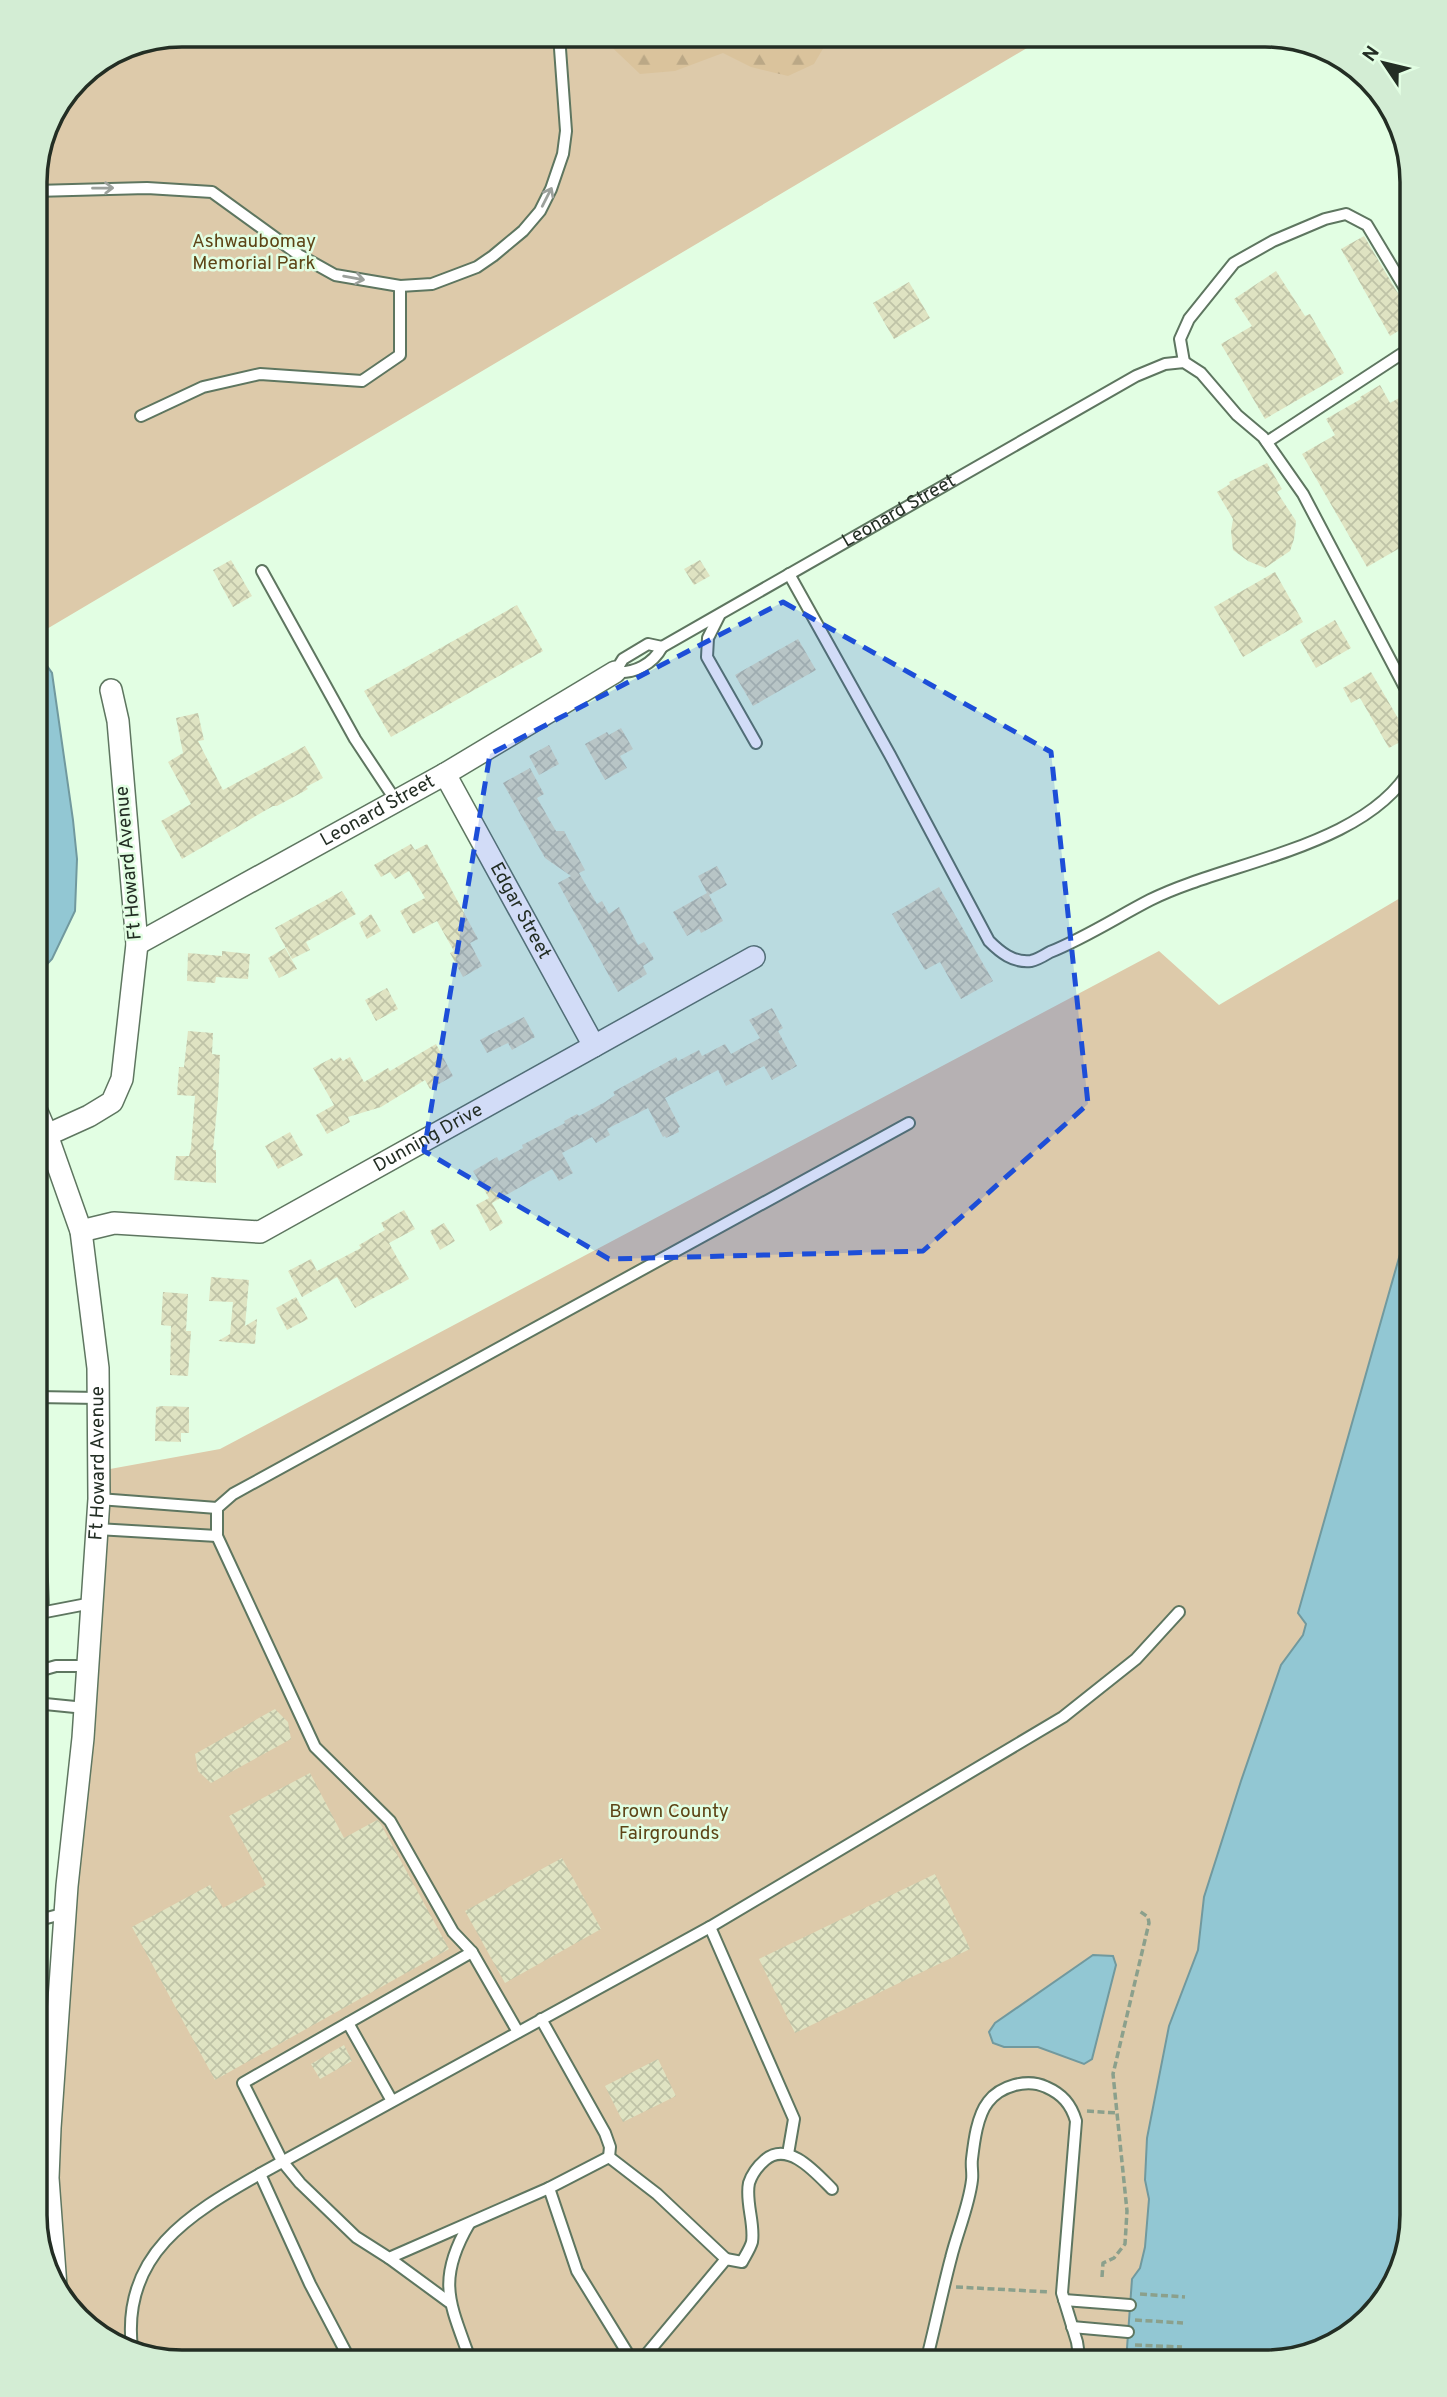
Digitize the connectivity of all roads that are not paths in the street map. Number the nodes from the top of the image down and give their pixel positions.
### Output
1 (560, 48) edge
2 (48, 191) edge
3 (1400, 280) edge
4 (400, 286) junction
5 (1400, 355) edge
6 (1184, 362) junction
7 (142, 416) dead end
8 (1267, 442) junction
9 (262, 572) dead end
10 (789, 574) junction
11 (720, 613) junction
12 (615, 672) joint
13 (1400, 678) edge
14 (111, 690) dead end
15 (756, 743) dead end
16 (444, 774) junction
17 (1400, 786) edge
18 (396, 801) junction
19 (137, 944) junction
20 (754, 957) dead end
21 (594, 1046) junction
22 (909, 1123) dead end
23 (47, 1135) edge
24 (48, 1136) edge
25 (81, 1231) junction
26 (47, 1397) edge
27 (99, 1398) junction
28 (99, 1499) junction
29 (217, 1508) junction
30 (97, 1529) junction
31 (217, 1536) junction
32 (92, 1603) junction
33 (47, 1611) edge
34 (1179, 1612) dead end
35 (88, 1666) junction
36 (47, 1668) edge
37 (47, 1704) edge
38 (85, 1708) junction
39 (66, 1913) junction
40 (47, 1917) edge
41 (710, 1927) junction
42 (472, 1952) junction
43 (541, 2019) junction
44 (348, 2023) junction
45 (518, 2032) junction
46 (56, 2059) junction
47 (47, 2063) edge
48 (393, 2101) junction
49 (47, 2131) edge
50 (788, 2154) junction
51 (609, 2157) junction
52 (282, 2161) junction
53 (260, 2174) junction
54 (549, 2188) junction
55 (832, 2189) dead end
56 (469, 2224) junction
57 (389, 2259) junction
58 (726, 2259) junction
59 (1063, 2297) junction
60 (449, 2302) junction
61 (1130, 2305) dead end
62 (1127, 2326) road end
63 (1072, 2327) junction
64 (131, 2340) edge
65 (344, 2349) edge
66 (466, 2349) edge
67 (625, 2349) edge
68 (650, 2349) edge
69 (929, 2350) edge
70 (1077, 2350) edge

4 -> 1 lane
2 -> 4 lane
3 - 6 lane
4 - 7 lane
5 - 8 lane
6 - 8 lane
6 - 10 lane, Leonard Street
8 - 13 lane
9 - 18 lane
10 - 11 lane, Leonard Street
10 - 17 lane
11 - 12 lane, Leonard Street
11 - 15 lane
12 - 16 street, Leonard Street
14 - 19 street, Ft Howard Avenue
16 - 18 street, Leonard Street
16 - 21 street, Edgar Street
18 - 19 street, Leonard Street
19 - 23 street, Ft Howard Avenue
20 - 21 street, Dunning Drive
21 - 25 street, Dunning Drive
22 - 29 lane
24 - 25 street, Ft Howard Avenue
25 - 27 street, Ft Howard Avenue
26 - 27 lane
27 - 28 street, Ft Howard Avenue
28 - 29 lane
28 - 30 street, Ft Howard Avenue
29 - 31 lane
30 - 31 lane
30 - 32 street, Ft Howard Avenue
31 - 42 lane
32 - 33 lane
32 - 35 street, Ft Howard Avenue
34 - 41 lane
35 - 36 lane
35 - 38 street, Ft Howard Avenue
37 - 38 lane
38 - 39 street, Ft Howard Avenue
39 - 40 lane
39 - 46 street, Ft Howard Avenue
41 - 43 lane
41 - 50 lane
42 - 44 lane
42 - 45 lane
43 - 45 lane
43 - 51 lane
44 - 48 lane
44 - 52 lane
45 - 48 lane
46 - 47 lane
46 - 49 street, Ft Howard Avenue
48 - 52 lane
50 - 55 lane
50 - 58 lane
51 - 54 lane
51 - 58 lane
52 - 53 lane
52 - 57 lane
53 - 64 lane
53 - 65 lane
54 - 56 lane
54 - 67 lane
56 - 57 lane
56 - 60 lane
57 - 60 lane
58 - 68 lane
59 - 61 lane
59 - 63 lane
59 - 69 lane
60 - 66 lane
62 - 63 lane
63 - 70 lane

